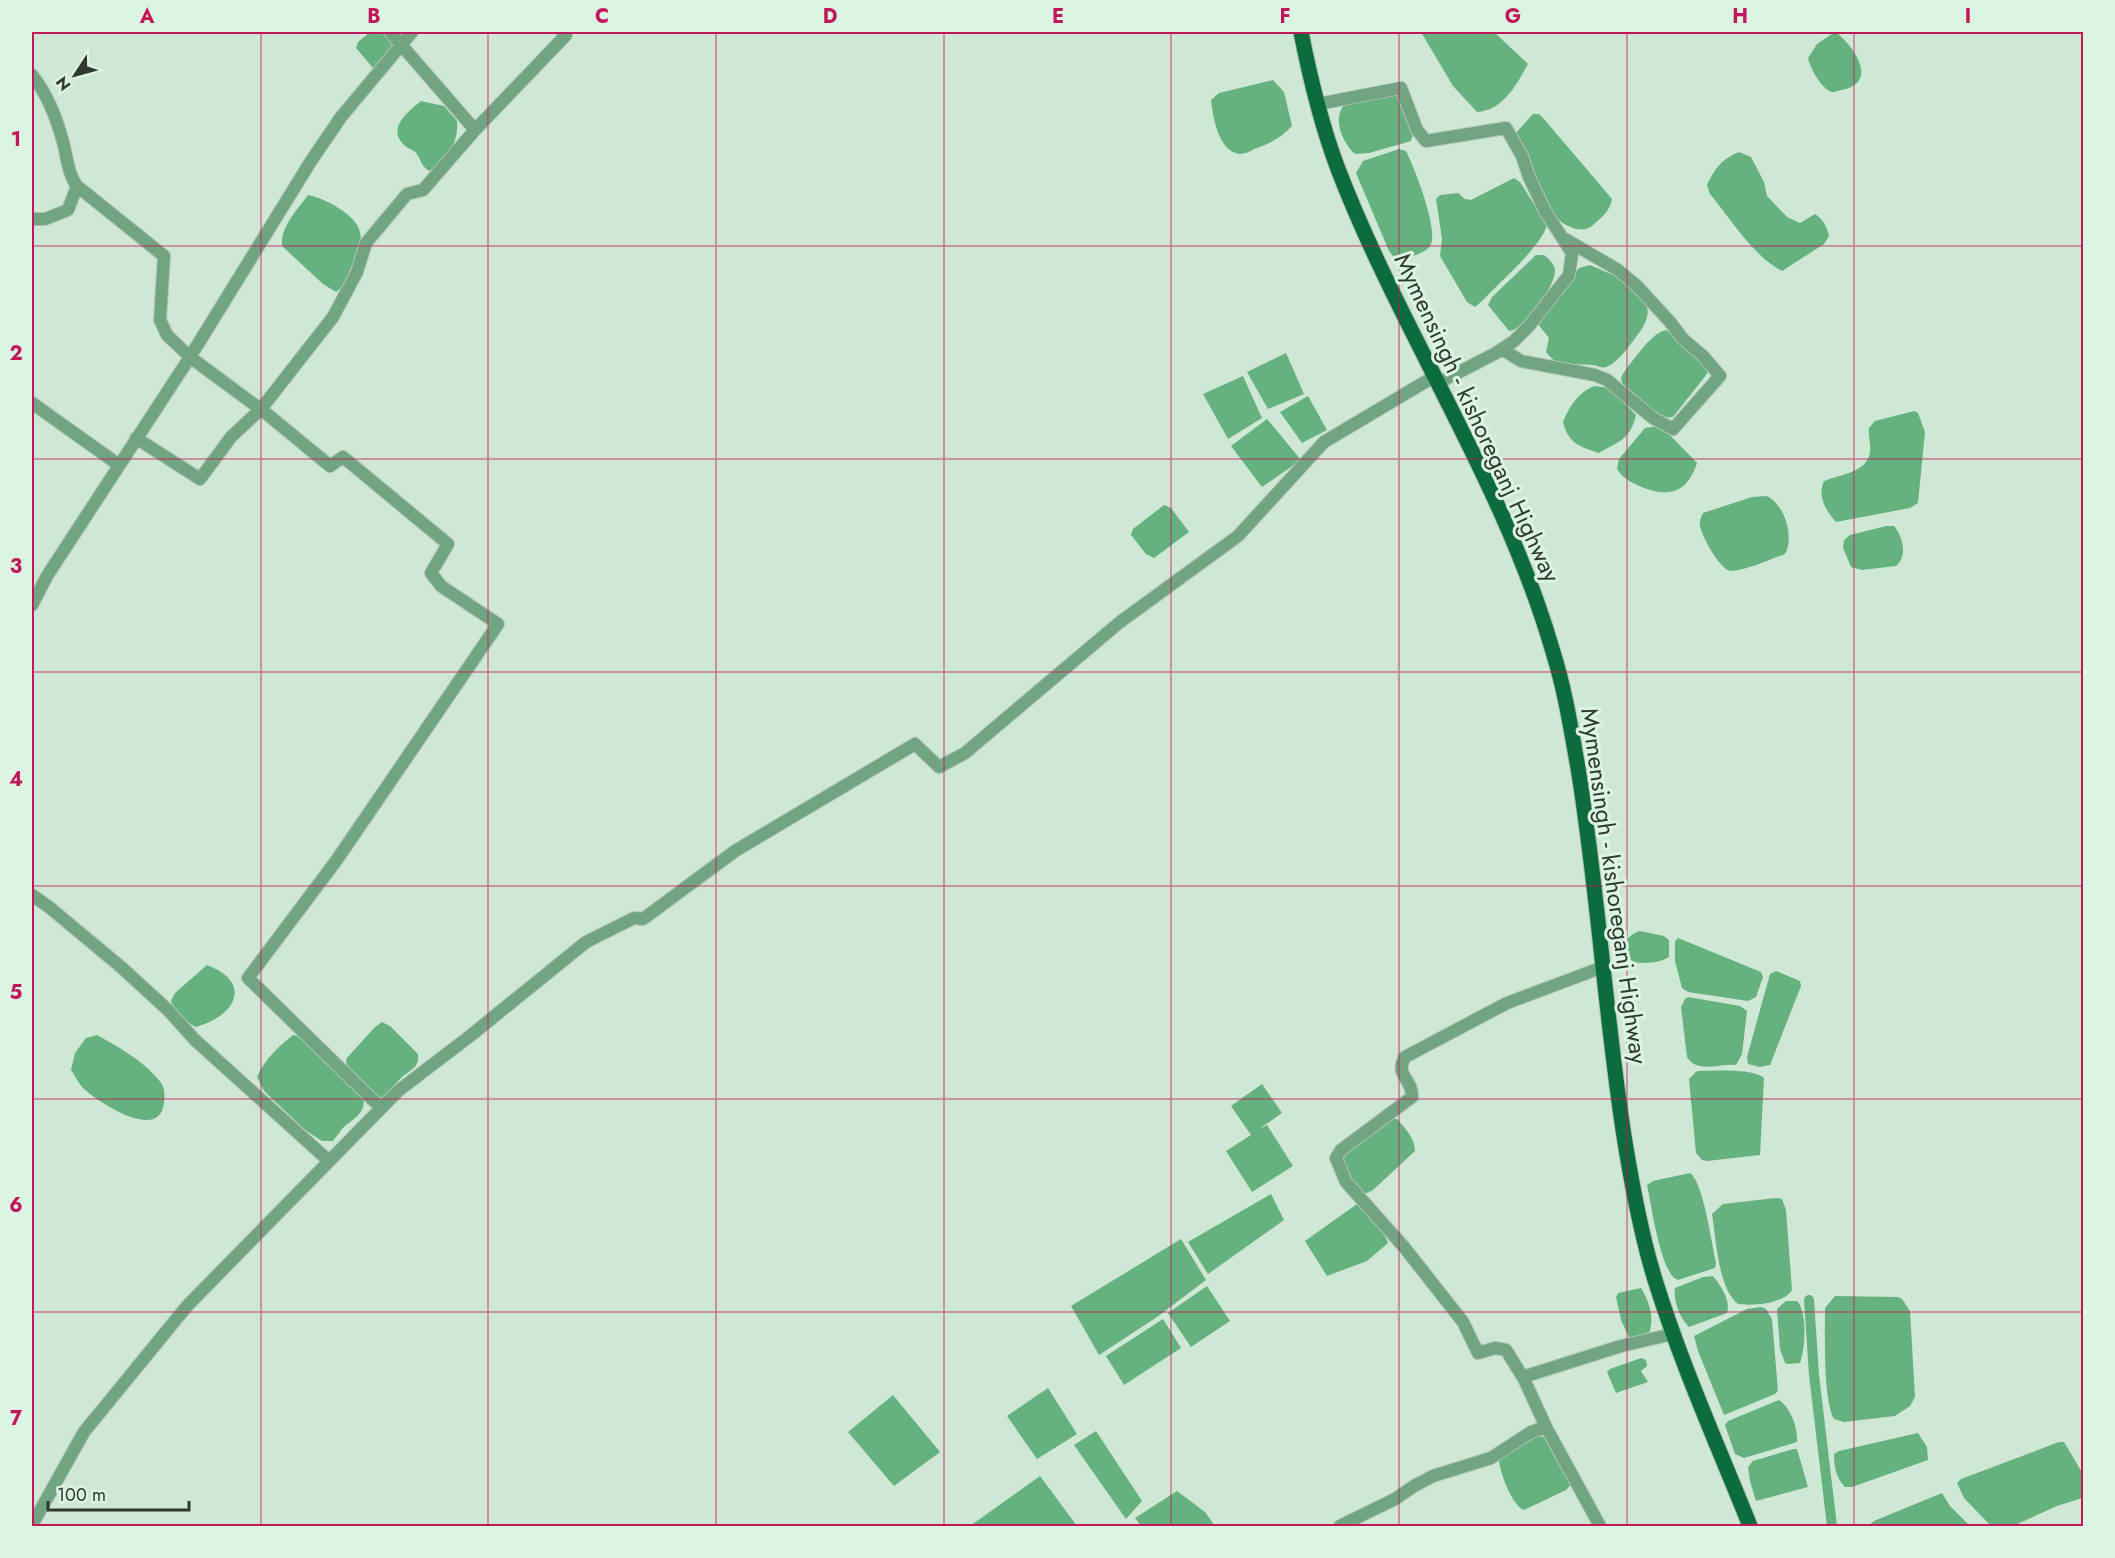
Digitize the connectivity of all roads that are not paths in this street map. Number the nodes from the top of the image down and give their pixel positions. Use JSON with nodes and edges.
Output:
{"nodes":[{"id":1,"x":390,"y":32,"type":"edge"},
{"id":2,"x":412,"y":32,"type":"edge"},
{"id":3,"x":562,"y":32,"type":"edge"},
{"id":4,"x":1301,"y":32,"type":"edge"},
{"id":5,"x":401,"y":44,"type":"junction"},
{"id":6,"x":32,"y":75,"type":"edge"},
{"id":7,"x":1318,"y":104,"type":"junction"},
{"id":8,"x":475,"y":130,"type":"junction"},
{"id":9,"x":77,"y":186,"type":"junction"},
{"id":10,"x":32,"y":219,"type":"edge"},
{"id":11,"x":1564,"y":238,"type":"junction"},
{"id":12,"x":1502,"y":349,"type":"junction"},
{"id":13,"x":190,"y":357,"type":"junction"},
{"id":14,"x":1436,"y":379,"type":"junction"},
{"id":15,"x":32,"y":403,"type":"edge"},
{"id":16,"x":261,"y":409,"type":"junction"},
{"id":17,"x":136,"y":438,"type":"junction"},
{"id":18,"x":119,"y":465,"type":"junction"},
{"id":19,"x":32,"y":605,"type":"edge"},
{"id":20,"x":32,"y":895,"type":"edge"},
{"id":21,"x":1603,"y":967,"type":"junction"},
{"id":22,"x":381,"y":1108,"type":"junction"},
{"id":23,"x":329,"y":1161,"type":"junction"},
{"id":24,"x":1673,"y":1334,"type":"junction"},
{"id":25,"x":1524,"y":1379,"type":"junction"},
{"id":26,"x":1546,"y":1427,"type":"junction"},
{"id":27,"x":32,"y":1525,"type":"edge"},
{"id":28,"x":1340,"y":1527,"type":"edge"},
{"id":29,"x":1600,"y":1527,"type":"edge"},
{"id":30,"x":1750,"y":1527,"type":"edge"}],
"edges":[{"from":1,"to":5,"type":"street"},
{"from":2,"to":5,"type":"street"},
{"from":3,"to":8,"type":"street"},
{"from":4,"to":7,"type":"main road","name":"Mymensingh - kishoreganj Highway"},
{"from":5,"to":8,"type":"street"},
{"from":5,"to":13,"type":"street"},
{"from":6,"to":9,"type":"street"},
{"from":7,"to":11,"type":"street"},
{"from":7,"to":14,"type":"main road","name":"Mymensingh - kishoreganj Highway"},
{"from":8,"to":16,"type":"street"},
{"from":9,"to":10,"type":"street"},
{"from":9,"to":13,"type":"street"},
{"from":11,"to":12,"type":"street"},
{"from":11,"to":12,"type":"street"},
{"from":12,"to":14,"type":"street"},
{"from":13,"to":16,"type":"street"},
{"from":13,"to":17,"type":"street"},
{"from":14,"to":21,"type":"main road","name":"Mymensingh - kishoreganj Highway"},
{"from":14,"to":22,"type":"street"},
{"from":15,"to":18,"type":"street"},
{"from":16,"to":17,"type":"street"},
{"from":16,"to":22,"type":"street"},
{"from":17,"to":18,"type":"street"},
{"from":18,"to":19,"type":"street"},
{"from":20,"to":23,"type":"street"},
{"from":21,"to":24,"type":"main road","name":"Mymensingh - kishoreganj Highway"},
{"from":21,"to":25,"type":"street"},
{"from":22,"to":23,"type":"street"},
{"from":23,"to":27,"type":"street"},
{"from":24,"to":25,"type":"street"},
{"from":24,"to":30,"type":"main road","name":"Mymensingh - kishoreganj Highway"},
{"from":25,"to":26,"type":"street"},
{"from":26,"to":28,"type":"street"},
{"from":26,"to":29,"type":"street"}]}
